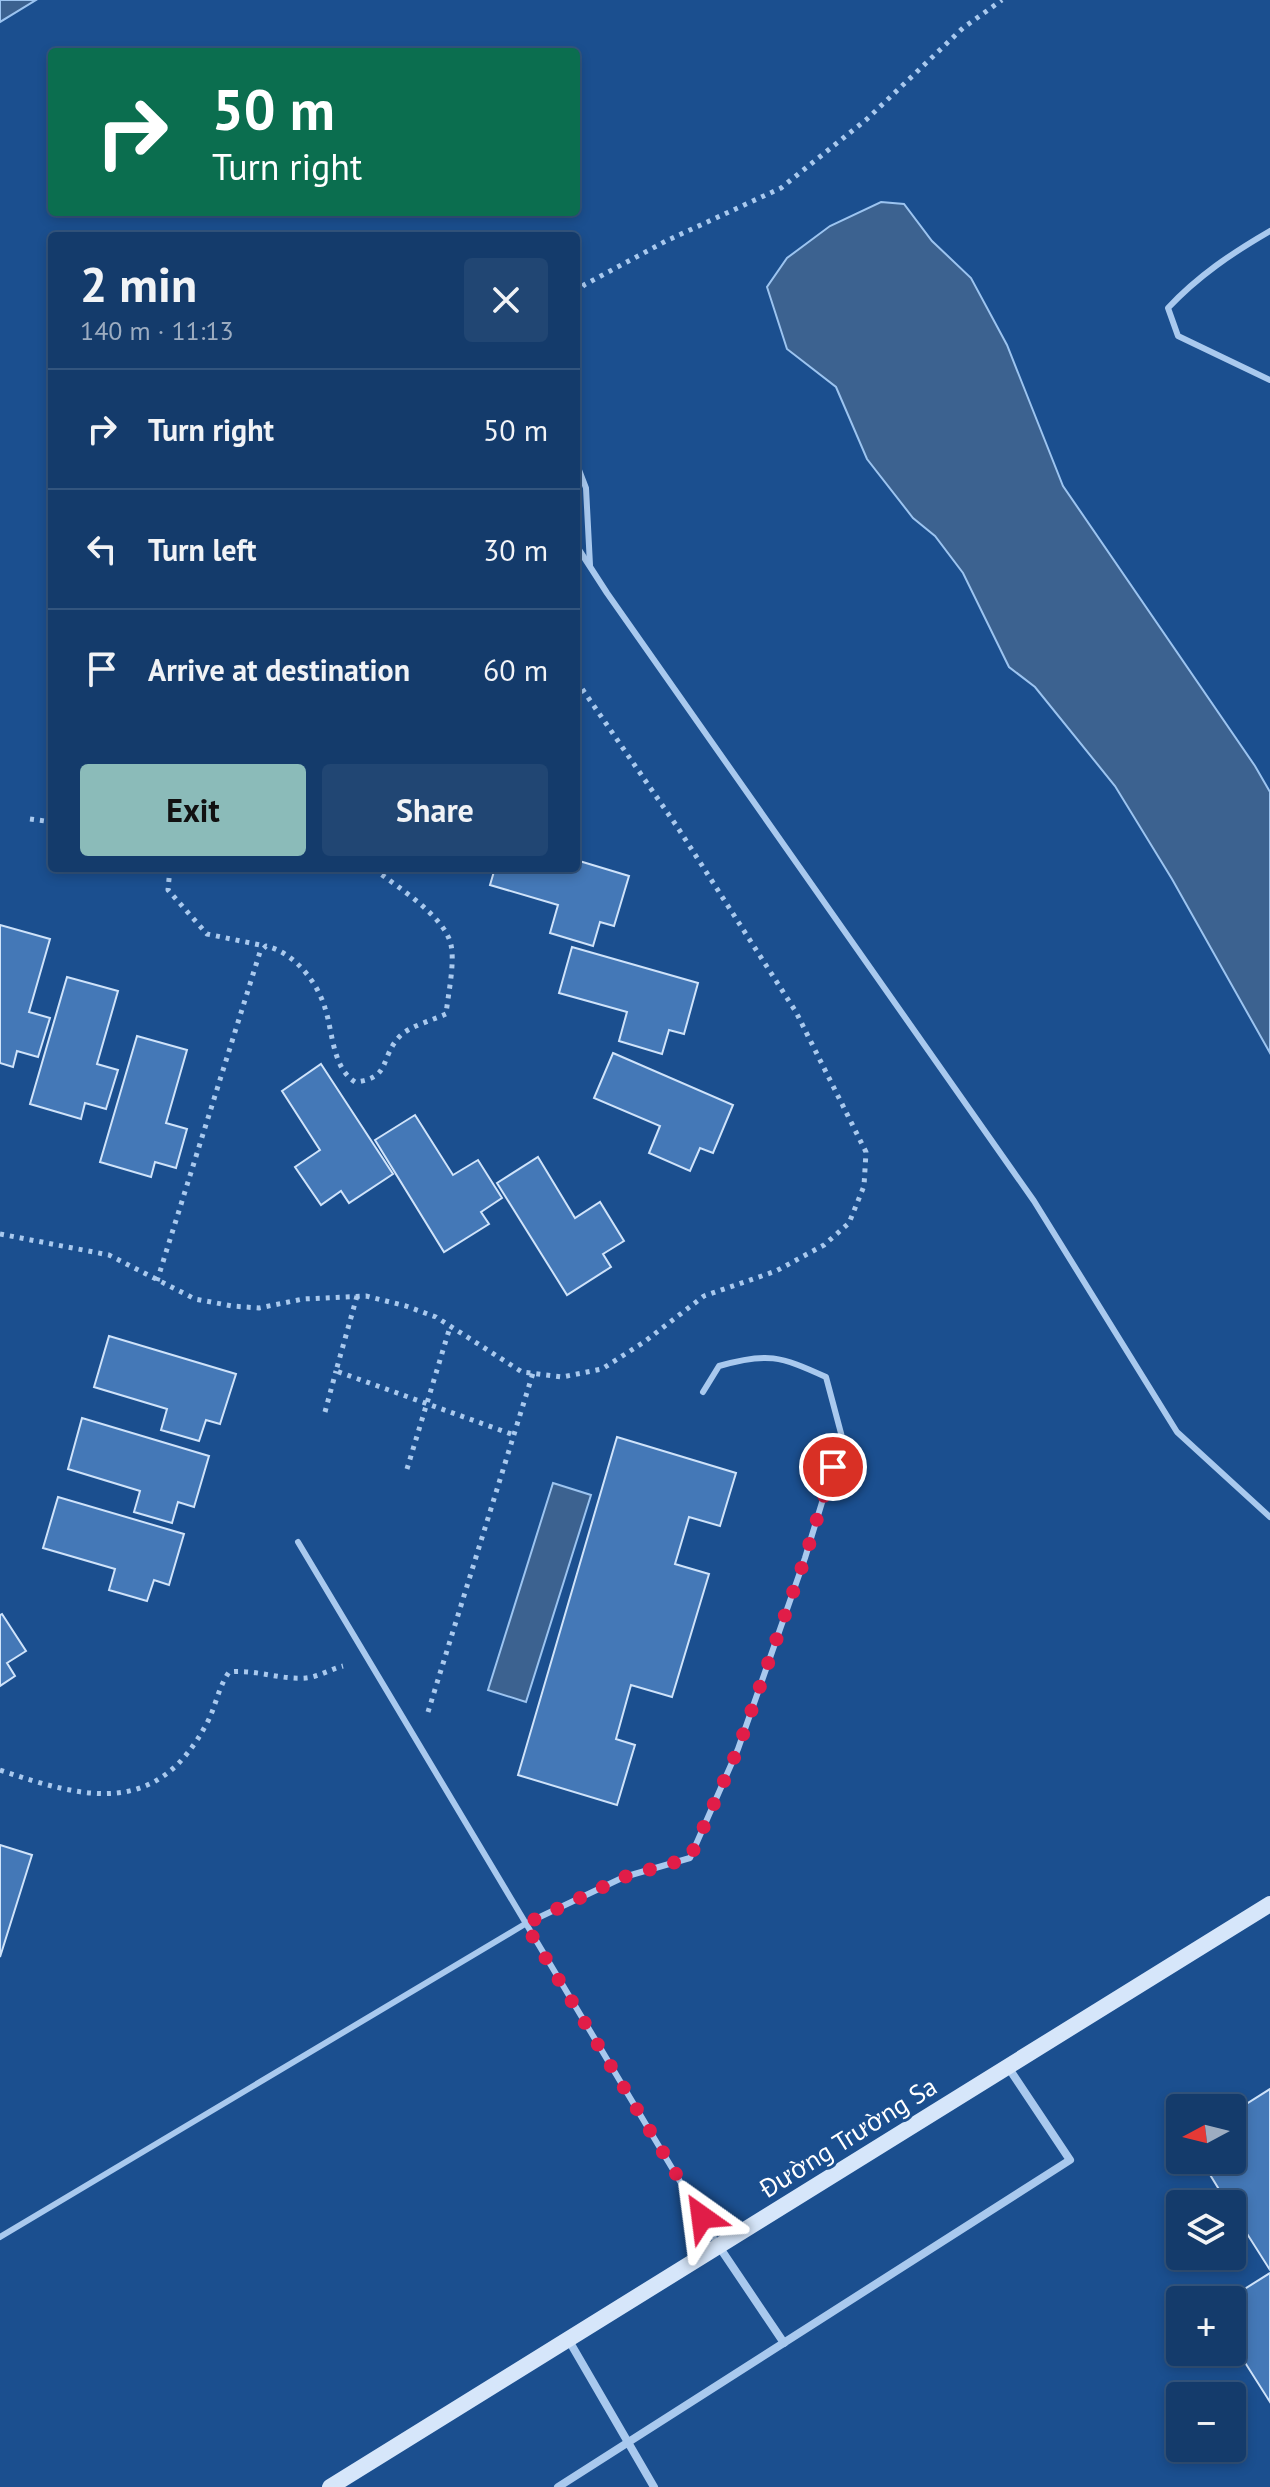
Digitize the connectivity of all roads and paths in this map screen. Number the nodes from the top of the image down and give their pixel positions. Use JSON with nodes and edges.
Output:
{"nodes":[{"id":1,"x":1002,"y":0,"type":"edge"},
{"id":2,"x":1270,"y":231,"type":"edge"},
{"id":3,"x":580,"y":290,"type":"edge"},
{"id":4,"x":1270,"y":380,"type":"edge"},
{"id":5,"x":580,"y":472,"type":"edge"},
{"id":6,"x":580,"y":551,"type":"edge"},
{"id":7,"x":590,"y":567,"type":"junction"},
{"id":8,"x":580,"y":686,"type":"edge"},
{"id":9,"x":30,"y":819,"type":"dead end"},
{"id":10,"x":48,"y":821,"type":"edge"},
{"id":11,"x":170,"y":872,"type":"edge"},
{"id":12,"x":378,"y":872,"type":"edge"},
{"id":13,"x":266,"y":946,"type":"junction"},
{"id":14,"x":0,"y":1234,"type":"edge"},
{"id":15,"x":157,"y":1281,"type":"junction"},
{"id":16,"x":357,"y":1296,"type":"junction"},
{"id":17,"x":450,"y":1327,"type":"junction"},
{"id":18,"x":336,"y":1371,"type":"junction"},
{"id":19,"x":533,"y":1373,"type":"junction"},
{"id":20,"x":703,"y":1392,"type":"dead end"},
{"id":21,"x":427,"y":1404,"type":"junction"},
{"id":22,"x":325,"y":1412,"type":"dead end"},
{"id":23,"x":514,"y":1435,"type":"junction"},
{"id":24,"x":407,"y":1469,"type":"dead end"},
{"id":25,"x":1270,"y":1517,"type":"edge"},
{"id":26,"x":298,"y":1542,"type":"dead end"},
{"id":27,"x":371,"y":1665,"type":"junction"},
{"id":28,"x":419,"y":1744,"type":"junction"},
{"id":29,"x":0,"y":1770,"type":"edge"},
{"id":30,"x":1270,"y":1904,"type":"edge"},
{"id":31,"x":525,"y":1924,"type":"junction"},
{"id":32,"x":1007,"y":2067,"type":"junction"},
{"id":33,"x":0,"y":2237,"type":"edge"},
{"id":34,"x":718,"y":2245,"type":"junction"},
{"id":35,"x":568,"y":2339,"type":"junction"},
{"id":36,"x":784,"y":2343,"type":"junction"},
{"id":37,"x":628,"y":2442,"type":"junction"},
{"id":38,"x":330,"y":2487,"type":"edge"},
{"id":39,"x":558,"y":2487,"type":"edge"},
{"id":40,"x":654,"y":2487,"type":"edge"}],
"edges":[{"from":1,"to":3,"type":"path"},
{"from":2,"to":4,"type":"lane"},
{"from":5,"to":7,"type":"lane"},
{"from":6,"to":7,"type":"lane"},
{"from":7,"to":25,"type":"lane"},
{"from":8,"to":19,"type":"path"},
{"from":9,"to":10,"type":"path"},
{"from":11,"to":13,"type":"path"},
{"from":12,"to":13,"type":"path"},
{"from":13,"to":15,"type":"path"},
{"from":14,"to":15,"type":"path"},
{"from":15,"to":16,"type":"path"},
{"from":16,"to":17,"type":"path"},
{"from":16,"to":18,"type":"path"},
{"from":17,"to":19,"type":"path"},
{"from":17,"to":21,"type":"path"},
{"from":18,"to":21,"type":"path"},
{"from":18,"to":22,"type":"path"},
{"from":19,"to":23,"type":"path"},
{"from":20,"to":31,"type":"lane"},
{"from":21,"to":23,"type":"path"},
{"from":21,"to":24,"type":"path"},
{"from":23,"to":28,"type":"path"},
{"from":26,"to":27,"type":"lane"},
{"from":27,"to":28,"type":"lane"},
{"from":27,"to":29,"type":"path"},
{"from":28,"to":31,"type":"lane"},
{"from":30,"to":32,"type":"main road","name":"Đường Trường Sa"},
{"from":31,"to":33,"type":"lane"},
{"from":31,"to":34,"type":"lane"},
{"from":32,"to":34,"type":"main road","name":"Đường Trường Sa"},
{"from":32,"to":36,"type":"street"},
{"from":34,"to":35,"type":"main road","name":"Đường Trường Sa"},
{"from":34,"to":36,"type":"street"},
{"from":35,"to":37,"type":"street"},
{"from":35,"to":38,"type":"main road","name":"Đường Trường Sa"},
{"from":36,"to":37,"type":"street"},
{"from":37,"to":39,"type":"street"},
{"from":37,"to":40,"type":"street"}]}
